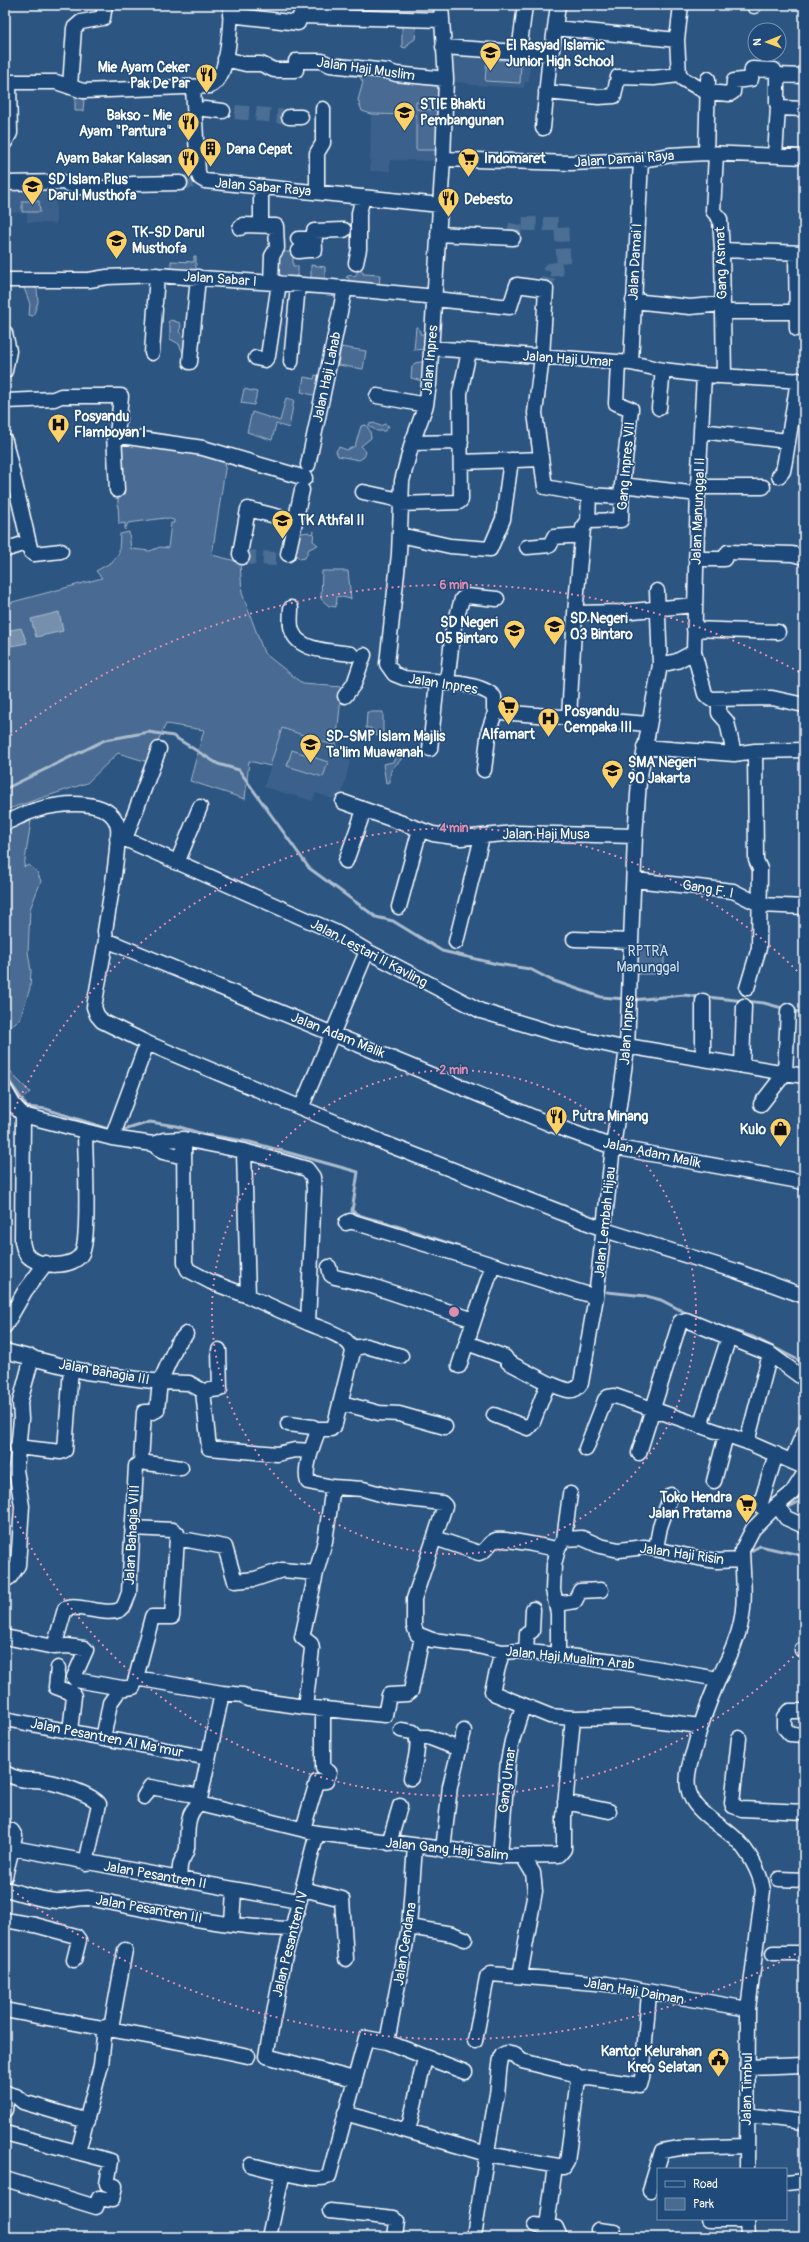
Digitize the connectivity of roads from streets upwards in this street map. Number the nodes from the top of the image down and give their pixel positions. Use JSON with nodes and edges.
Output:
{"nodes":[{"id":1,"x":106,"y":5,"type":"edge"},
{"id":2,"x":441,"y":5,"type":"edge"},
{"id":3,"x":525,"y":5,"type":"edge"},
{"id":4,"x":558,"y":5,"type":"edge"},
{"id":5,"x":681,"y":5,"type":"edge"},
{"id":6,"x":231,"y":10,"type":"edge"},
{"id":7,"x":442,"y":20,"type":"junction"},
{"id":8,"x":555,"y":28,"type":"junction"},
{"id":9,"x":677,"y":40,"type":"junction"},
{"id":10,"x":443,"y":47,"type":"junction"},
{"id":11,"x":519,"y":52,"type":"junction"},
{"id":12,"x":550,"y":54,"type":"junction"},
{"id":13,"x":225,"y":60,"type":"junction"},
{"id":14,"x":679,"y":75,"type":"junction"},
{"id":15,"x":777,"y":75,"type":"junction"},
{"id":16,"x":804,"y":76,"type":"edge"},
{"id":17,"x":446,"y":79,"type":"junction"},
{"id":18,"x":7,"y":82,"type":"edge"},
{"id":19,"x":707,"y":86,"type":"junction"},
{"id":20,"x":70,"y":87,"type":"junction"},
{"id":21,"x":193,"y":87,"type":"junction"},
{"id":22,"x":546,"y":92,"type":"junction"},
{"id":23,"x":778,"y":107,"type":"junction"},
{"id":24,"x":200,"y":109,"type":"junction"},
{"id":25,"x":323,"y":109,"type":"dead end"},
{"id":26,"x":804,"y":109,"type":"edge"},
{"id":27,"x":230,"y":112,"type":"tunnel mouth"},
{"id":28,"x":543,"y":128,"type":"dead end"},
{"id":29,"x":5,"y":142,"type":"edge"},
{"id":30,"x":711,"y":153,"type":"junction"},
{"id":31,"x":775,"y":156,"type":"junction"},
{"id":32,"x":804,"y":157,"type":"edge"},
{"id":33,"x":443,"y":158,"type":"junction"},
{"id":34,"x":641,"y":160,"type":"junction"},
{"id":35,"x":192,"y":181,"type":"junction"},
{"id":36,"x":5,"y":183,"type":"edge"},
{"id":37,"x":261,"y":187,"type":"junction"},
{"id":38,"x":317,"y":192,"type":"junction"},
{"id":39,"x":362,"y":197,"type":"junction"},
{"id":40,"x":440,"y":205,"type":"junction"},
{"id":41,"x":261,"y":224,"type":"junction"},
{"id":42,"x":240,"y":228,"type":"dead end"},
{"id":43,"x":354,"y":230,"type":"junction"},
{"id":44,"x":438,"y":234,"type":"junction"},
{"id":45,"x":513,"y":238,"type":"dead end"},
{"id":46,"x":306,"y":246,"type":"dead end"},
{"id":47,"x":722,"y":250,"type":"junction"},
{"id":48,"x":800,"y":253,"type":"edge"},
{"id":49,"x":356,"y":263,"type":"dead end"},
{"id":50,"x":157,"y":275,"type":"junction"},
{"id":51,"x":198,"y":277,"type":"junction"},
{"id":52,"x":5,"y":280,"type":"edge"},
{"id":53,"x":275,"y":283,"type":"junction"},
{"id":54,"x":298,"y":284,"type":"junction"},
{"id":55,"x":345,"y":288,"type":"junction"},
{"id":56,"x":436,"y":298,"type":"junction"},
{"id":57,"x":633,"y":302,"type":"junction"},
{"id":58,"x":723,"y":308,"type":"junction"},
{"id":59,"x":800,"y":312,"type":"edge"},
{"id":60,"x":797,"y":329,"type":"dead end"},
{"id":61,"x":5,"y":333,"type":"edge"},
{"id":62,"x":431,"y":348,"type":"junction"},
{"id":63,"x":469,"y":352,"type":"junction"},
{"id":64,"x":152,"y":353,"type":"dead end"},
{"id":65,"x":542,"y":357,"type":"junction"},
{"id":66,"x":256,"y":358,"type":"dead end"},
{"id":67,"x":190,"y":362,"type":"dead end"},
{"id":68,"x":291,"y":362,"type":"dead end"},
{"id":69,"x":625,"y":363,"type":"junction"},
{"id":70,"x":663,"y":370,"type":"junction"},
{"id":71,"x":5,"y":372,"type":"edge"},
{"id":72,"x":704,"y":375,"type":"junction"},
{"id":73,"x":724,"y":376,"type":"junction"},
{"id":74,"x":801,"y":380,"type":"edge"},
{"id":75,"x":377,"y":396,"type":"dead end"},
{"id":76,"x":5,"y":401,"type":"edge"},
{"id":77,"x":426,"y":405,"type":"junction"},
{"id":78,"x":659,"y":408,"type":"dead end"},
{"id":79,"x":631,"y":409,"type":"joint"},
{"id":80,"x":701,"y":431,"type":"junction"},
{"id":81,"x":116,"y":435,"type":"junction"},
{"id":82,"x":5,"y":441,"type":"edge"},
{"id":83,"x":788,"y":441,"type":"junction"},
{"id":84,"x":461,"y":442,"type":"junction"},
{"id":85,"x":412,"y":443,"type":"junction"},
{"id":86,"x":541,"y":459,"type":"junction"},
{"id":87,"x":511,"y":460,"type":"junction"},
{"id":88,"x":461,"y":462,"type":"junction"},
{"id":89,"x":779,"y":476,"type":"dead end"},
{"id":90,"x":305,"y":478,"type":"junction"},
{"id":91,"x":763,"y":487,"type":"dead end"},
{"id":92,"x":117,"y":490,"type":"dead end"},
{"id":93,"x":698,"y":490,"type":"junction"},
{"id":94,"x":622,"y":491,"type":"junction"},
{"id":95,"x":363,"y":492,"type":"dead end"},
{"id":96,"x":589,"y":495,"type":"junction"},
{"id":97,"x":400,"y":502,"type":"junction"},
{"id":98,"x":295,"y":521,"type":"junction"},
{"id":99,"x":588,"y":521,"type":"junction"},
{"id":100,"x":400,"y":535,"type":"junction"},
{"id":101,"x":582,"y":535,"type":"junction"},
{"id":102,"x":28,"y":542,"type":"junction"},
{"id":103,"x":527,"y":547,"type":"dead end"},
{"id":104,"x":5,"y":550,"type":"edge"},
{"id":105,"x":61,"y":550,"type":"dead end"},
{"id":106,"x":288,"y":554,"type":"dead end"},
{"id":107,"x":241,"y":555,"type":"dead end"},
{"id":108,"x":804,"y":557,"type":"edge"},
{"id":109,"x":696,"y":559,"type":"junction"},
{"id":110,"x":657,"y":591,"type":"dead end"},
{"id":111,"x":498,"y":599,"type":"dead end"},
{"id":112,"x":694,"y":605,"type":"junction"},
{"id":113,"x":291,"y":608,"type":"dead end"},
{"id":114,"x":658,"y":610,"type":"junction"},
{"id":115,"x":575,"y":613,"type":"junction"},
{"id":116,"x":694,"y":629,"type":"junction"},
{"id":117,"x":778,"y":632,"type":"dead end"},
{"id":118,"x":694,"y":652,"type":"junction"},
{"id":119,"x":358,"y":654,"type":"junction"},
{"id":120,"x":386,"y":655,"type":"junction"},
{"id":121,"x":660,"y":665,"type":"junction"},
{"id":122,"x":442,"y":683,"type":"junction"},
{"id":123,"x":345,"y":696,"type":"dead end"},
{"id":124,"x":718,"y":699,"type":"junction"},
{"id":125,"x":804,"y":705,"type":"edge"},
{"id":126,"x":496,"y":710,"type":"junction"},
{"id":127,"x":569,"y":717,"type":"junction"},
{"id":128,"x":648,"y":724,"type":"junction"},
{"id":129,"x":644,"y":747,"type":"junction"},
{"id":130,"x":159,"y":749,"type":"dead end"},
{"id":131,"x":430,"y":749,"type":"dead end"},
{"id":132,"x":804,"y":750,"type":"edge"},
{"id":133,"x":755,"y":751,"type":"junction"},
{"id":134,"x":734,"y":754,"type":"junction"},
{"id":135,"x":484,"y":770,"type":"dead end"},
{"id":136,"x":343,"y":802,"type":"dead end"},
{"id":137,"x":200,"y":807,"type":"dead end"},
{"id":138,"x":364,"y":810,"type":"junction"},
{"id":139,"x":5,"y":823,"type":"edge"},
{"id":140,"x":420,"y":829,"type":"junction"},
{"id":141,"x":635,"y":836,"type":"junction"},
{"id":142,"x":482,"y":837,"type":"junction"},
{"id":143,"x":121,"y":839,"type":"junction"},
{"id":144,"x":346,"y":861,"type":"dead end"},
{"id":145,"x":177,"y":863,"type":"junction"},
{"id":146,"x":635,"y":880,"type":"junction"},
{"id":147,"x":761,"y":905,"type":"junction"},
{"id":148,"x":399,"y":907,"type":"dead end"},
{"id":149,"x":804,"y":907,"type":"edge"},
{"id":150,"x":574,"y":939,"type":"dead end"},
{"id":151,"x":106,"y":940,"type":"junction"},
{"id":152,"x":456,"y":942,"type":"dead end"},
{"id":153,"x":631,"y":942,"type":"junction"},
{"id":154,"x":367,"y":951,"type":"junction"},
{"id":155,"x":747,"y":988,"type":"dead end"},
{"id":156,"x":703,"y":1001,"type":"dead end"},
{"id":157,"x":744,"y":1006,"type":"dead end"},
{"id":158,"x":788,"y":1011,"type":"dead end"},
{"id":159,"x":334,"y":1034,"type":"junction"},
{"id":160,"x":147,"y":1043,"type":"junction"},
{"id":161,"x":627,"y":1048,"type":"junction"},
{"id":162,"x":703,"y":1058,"type":"junction"},
{"id":163,"x":742,"y":1064,"type":"junction"},
{"id":164,"x":785,"y":1073,"type":"junction"},
{"id":165,"x":804,"y":1076,"type":"edge"},
{"id":166,"x":5,"y":1090,"type":"edge"},
{"id":167,"x":761,"y":1104,"type":"dead end"},
{"id":168,"x":302,"y":1106,"type":"junction"},
{"id":169,"x":23,"y":1115,"type":"junction"},
{"id":170,"x":85,"y":1131,"type":"junction"},
{"id":171,"x":112,"y":1138,"type":"junction"},
{"id":172,"x":184,"y":1139,"type":"junction"},
{"id":173,"x":153,"y":1144,"type":"junction"},
{"id":174,"x":613,"y":1147,"type":"junction"},
{"id":175,"x":244,"y":1151,"type":"junction"},
{"id":176,"x":184,"y":1157,"type":"junction"},
{"id":177,"x":804,"y":1182,"type":"edge"},
{"id":178,"x":346,"y":1223,"type":"dead end"},
{"id":179,"x":604,"y":1230,"type":"junction"},
{"id":180,"x":46,"y":1263,"type":"junction"},
{"id":181,"x":493,"y":1265,"type":"junction"},
{"id":182,"x":330,"y":1267,"type":"dead end"},
{"id":183,"x":248,"y":1296,"type":"junction"},
{"id":184,"x":804,"y":1296,"type":"edge"},
{"id":185,"x":596,"y":1297,"type":"junction"},
{"id":186,"x":474,"y":1320,"type":"junction"},
{"id":187,"x":308,"y":1323,"type":"junction"},
{"id":188,"x":5,"y":1326,"type":"edge"},
{"id":189,"x":186,"y":1334,"type":"dead end"},
{"id":190,"x":730,"y":1338,"type":"junction"},
{"id":191,"x":467,"y":1343,"type":"junction"},
{"id":192,"x":352,"y":1348,"type":"junction"},
{"id":193,"x":219,"y":1350,"type":"dead end"},
{"id":194,"x":5,"y":1351,"type":"edge"},
{"id":195,"x":770,"y":1354,"type":"junction"},
{"id":196,"x":401,"y":1356,"type":"dead end"},
{"id":197,"x":32,"y":1357,"type":"junction"},
{"id":198,"x":459,"y":1366,"type":"dead end"},
{"id":199,"x":71,"y":1368,"type":"junction"},
{"id":200,"x":804,"y":1379,"type":"edge"},
{"id":201,"x":160,"y":1382,"type":"junction"},
{"id":202,"x":548,"y":1382,"type":"junction"},
{"id":203,"x":203,"y":1391,"type":"junction"},
{"id":204,"x":342,"y":1403,"type":"junction"},
{"id":205,"x":653,"y":1410,"type":"junction"},
{"id":206,"x":494,"y":1415,"type":"dead end"},
{"id":207,"x":288,"y":1424,"type":"dead end"},
{"id":208,"x":700,"y":1426,"type":"junction"},
{"id":209,"x":445,"y":1427,"type":"dead end"},
{"id":210,"x":804,"y":1432,"type":"edge"},
{"id":211,"x":317,"y":1433,"type":"junction"},
{"id":212,"x":726,"y":1435,"type":"junction"},
{"id":213,"x":747,"y":1442,"type":"junction"},
{"id":214,"x":17,"y":1447,"type":"junction"},
{"id":215,"x":586,"y":1449,"type":"dead end"},
{"id":216,"x":311,"y":1451,"type":"junction"},
{"id":217,"x":639,"y":1453,"type":"dead end"},
{"id":218,"x":776,"y":1454,"type":"junction"},
{"id":219,"x":141,"y":1462,"type":"junction"},
{"id":220,"x":798,"y":1463,"type":"edge"},
{"id":221,"x":181,"y":1468,"type":"dead end"},
{"id":222,"x":804,"y":1474,"type":"edge"},
{"id":223,"x":714,"y":1481,"type":"dead end"},
{"id":224,"x":333,"y":1487,"type":"junction"},
{"id":225,"x":570,"y":1494,"type":"dead end"},
{"id":226,"x":671,"y":1495,"type":"dead end"},
{"id":227,"x":777,"y":1505,"type":"junction"},
{"id":228,"x":760,"y":1506,"type":"dead end"},
{"id":229,"x":804,"y":1526,"type":"edge"},
{"id":230,"x":132,"y":1528,"type":"junction"},
{"id":231,"x":177,"y":1538,"type":"junction"},
{"id":232,"x":435,"y":1538,"type":"junction"},
{"id":233,"x":561,"y":1544,"type":"junction"},
{"id":234,"x":656,"y":1548,"type":"junction"},
{"id":235,"x":742,"y":1560,"type":"junction"},
{"id":236,"x":316,"y":1573,"type":"junction"},
{"id":237,"x":5,"y":1580,"type":"edge"},
{"id":238,"x":601,"y":1590,"type":"dead end"},
{"id":239,"x":557,"y":1604,"type":"junction"},
{"id":240,"x":533,"y":1609,"type":"dead end"},
{"id":241,"x":5,"y":1637,"type":"edge"},
{"id":242,"x":422,"y":1637,"type":"junction"},
{"id":243,"x":54,"y":1647,"type":"junction"},
{"id":244,"x":502,"y":1652,"type":"junction"},
{"id":245,"x":526,"y":1652,"type":"junction"},
{"id":246,"x":558,"y":1655,"type":"junction"},
{"id":247,"x":58,"y":1668,"type":"dead end"},
{"id":248,"x":136,"y":1678,"type":"junction"},
{"id":249,"x":718,"y":1679,"type":"junction"},
{"id":250,"x":122,"y":1688,"type":"junction"},
{"id":251,"x":218,"y":1693,"type":"junction"},
{"id":252,"x":523,"y":1706,"type":"junction"},
{"id":253,"x":305,"y":1708,"type":"junction"},
{"id":254,"x":323,"y":1709,"type":"junction"},
{"id":255,"x":804,"y":1711,"type":"edge"},
{"id":256,"x":573,"y":1718,"type":"junction"},
{"id":257,"x":5,"y":1719,"type":"edge"},
{"id":258,"x":700,"y":1726,"type":"junction"},
{"id":259,"x":401,"y":1730,"type":"dead end"},
{"id":260,"x":70,"y":1731,"type":"junction"},
{"id":261,"x":464,"y":1731,"type":"dead end"},
{"id":262,"x":804,"y":1735,"type":"edge"},
{"id":263,"x":417,"y":1737,"type":"junction"},
{"id":264,"x":739,"y":1738,"type":"dead end"},
{"id":265,"x":103,"y":1739,"type":"junction"},
{"id":266,"x":459,"y":1749,"type":"junction"},
{"id":267,"x":208,"y":1758,"type":"junction"},
{"id":268,"x":5,"y":1773,"type":"edge"},
{"id":269,"x":411,"y":1778,"type":"dead end"},
{"id":270,"x":144,"y":1797,"type":"dead end"},
{"id":271,"x":200,"y":1800,"type":"junction"},
{"id":272,"x":565,"y":1802,"type":"junction"},
{"id":273,"x":400,"y":1806,"type":"dead end"},
{"id":274,"x":609,"y":1810,"type":"dead end"},
{"id":275,"x":804,"y":1812,"type":"edge"},
{"id":276,"x":5,"y":1828,"type":"edge"},
{"id":277,"x":303,"y":1829,"type":"junction"},
{"id":278,"x":317,"y":1833,"type":"junction"},
{"id":279,"x":389,"y":1843,"type":"junction"},
{"id":280,"x":415,"y":1847,"type":"junction"},
{"id":281,"x":13,"y":1848,"type":"junction"},
{"id":282,"x":443,"y":1850,"type":"junction"},
{"id":283,"x":522,"y":1855,"type":"junction"},
{"id":284,"x":500,"y":1856,"type":"junction"},
{"id":285,"x":86,"y":1863,"type":"junction"},
{"id":286,"x":5,"y":1876,"type":"edge"},
{"id":287,"x":179,"y":1878,"type":"junction"},
{"id":288,"x":779,"y":1879,"type":"dead end"},
{"id":289,"x":804,"y":1880,"type":"edge"},
{"id":290,"x":5,"y":1889,"type":"edge"},
{"id":291,"x":234,"y":1890,"type":"junction"},
{"id":292,"x":301,"y":1895,"type":"junction"},
{"id":293,"x":5,"y":1920,"type":"edge"},
{"id":294,"x":232,"y":1923,"type":"junction"},
{"id":295,"x":409,"y":1927,"type":"junction"},
{"id":296,"x":293,"y":1929,"type":"junction"},
{"id":297,"x":465,"y":1939,"type":"dead end"},
{"id":298,"x":125,"y":1950,"type":"dead end"},
{"id":299,"x":773,"y":1953,"type":"dead end"},
{"id":300,"x":804,"y":1953,"type":"edge"},
{"id":301,"x":346,"y":1959,"type":"dead end"},
{"id":302,"x":74,"y":1960,"type":"dead end"},
{"id":303,"x":520,"y":1976,"type":"junction"},
{"id":304,"x":649,"y":1993,"type":"junction"},
{"id":305,"x":5,"y":2010,"type":"edge"},
{"id":306,"x":748,"y":2010,"type":"junction"},
{"id":307,"x":108,"y":2028,"type":"junction"},
{"id":308,"x":475,"y":2041,"type":"dead end"},
{"id":309,"x":387,"y":2042,"type":"junction"},
{"id":310,"x":248,"y":2056,"type":"dead end"},
{"id":311,"x":425,"y":2058,"type":"junction"},
{"id":312,"x":804,"y":2065,"type":"edge"},
{"id":313,"x":748,"y":2067,"type":"junction"},
{"id":314,"x":465,"y":2072,"type":"dead end"},
{"id":315,"x":354,"y":2079,"type":"junction"},
{"id":316,"x":578,"y":2079,"type":"junction"},
{"id":317,"x":6,"y":2093,"type":"edge"},
{"id":318,"x":5,"y":2110,"type":"edge"},
{"id":319,"x":345,"y":2113,"type":"junction"},
{"id":320,"x":747,"y":2115,"type":"junction"},
{"id":321,"x":87,"y":2121,"type":"junction"},
{"id":322,"x":804,"y":2122,"type":"edge"},
{"id":323,"x":408,"y":2131,"type":"junction"},
{"id":324,"x":5,"y":2133,"type":"edge"},
{"id":325,"x":746,"y":2146,"type":"junction"},
{"id":326,"x":78,"y":2152,"type":"junction"},
{"id":327,"x":487,"y":2154,"type":"junction"},
{"id":328,"x":251,"y":2165,"type":"dead end"},
{"id":329,"x":555,"y":2166,"type":"junction"},
{"id":330,"x":747,"y":2168,"type":"edge"},
{"id":331,"x":283,"y":2172,"type":"junction"},
{"id":332,"x":5,"y":2179,"type":"edge"},
{"id":333,"x":804,"y":2181,"type":"edge"},
{"id":334,"x":787,"y":2183,"type":"edge"},
{"id":335,"x":650,"y":2190,"type":"dead end"},
{"id":336,"x":330,"y":2211,"type":"dead end"},
{"id":337,"x":709,"y":2220,"type":"dead end"},
{"id":338,"x":747,"y":2220,"type":"edge"},
{"id":339,"x":598,"y":2230,"type":"dead end"},
{"id":340,"x":269,"y":2237,"type":"edge"},
{"id":341,"x":396,"y":2237,"type":"edge"},
{"id":342,"x":474,"y":2237,"type":"edge"},
{"id":343,"x":560,"y":2237,"type":"edge"},
{"id":344,"x":615,"y":2237,"type":"edge"},
{"id":345,"x":748,"y":2237,"type":"edge"}],
"edges":[{"from":1,"to":20,"type":"street"},
{"from":2,"to":7,"type":"street","name":"Jalan Inpres"},
{"from":3,"to":11,"type":"street"},
{"from":4,"to":8,"type":"street"},
{"from":5,"to":9,"type":"street"},
{"from":6,"to":7,"type":"street"},
{"from":6,"to":13,"type":"street"},
{"from":7,"to":10,"type":"street","name":"Jalan Inpres"},
{"from":8,"to":9,"type":"street"},
{"from":8,"to":12,"type":"street"},
{"from":9,"to":14,"type":"street"},
{"from":10,"to":11,"type":"street"},
{"from":10,"to":17,"type":"street","name":"Jalan Inpres"},
{"from":11,"to":12,"type":"street"},
{"from":12,"to":22,"type":"street"},
{"from":13,"to":17,"type":"street","name":"Jalan Haji Muslim"},
{"from":13,"to":21,"type":"street"},
{"from":14,"to":19,"type":"street"},
{"from":14,"to":22,"type":"street"},
{"from":15,"to":16,"type":"street"},
{"from":15,"to":19,"type":"street"},
{"from":15,"to":23,"type":"street"},
{"from":17,"to":33,"type":"street","name":"Jalan Inpres"},
{"from":18,"to":20,"type":"street"},
{"from":18,"to":29,"type":"street"},
{"from":19,"to":30,"type":"street","name":"Gang Asmat"},
{"from":20,"to":21,"type":"street"},
{"from":21,"to":24,"type":"street","name":"Jalan Sabar Raya"},
{"from":22,"to":28,"type":"street"},
{"from":23,"to":26,"type":"street"},
{"from":23,"to":31,"type":"street"},
{"from":24,"to":27,"type":"street"},
{"from":24,"to":35,"type":"street","name":"Jalan Sabar Raya"},
{"from":25,"to":38,"type":"street"},
{"from":30,"to":31,"type":"street","name":"Jalan Damai Raya"},
{"from":30,"to":34,"type":"street","name":"Jalan Damai Raya"},
{"from":30,"to":47,"type":"street","name":"Gang Asmat"},
{"from":31,"to":32,"type":"street","name":"Jalan Damai Raya"},
{"from":33,"to":34,"type":"street","name":"Jalan Damai Raya"},
{"from":33,"to":40,"type":"street","name":"Jalan Inpres"},
{"from":34,"to":57,"type":"street","name":"Jalan Damai I"},
{"from":35,"to":36,"type":"street"},
{"from":35,"to":37,"type":"street","name":"Jalan Sabar Raya"},
{"from":37,"to":38,"type":"street","name":"Jalan Sabar Raya"},
{"from":37,"to":41,"type":"street"},
{"from":38,"to":39,"type":"street","name":"Jalan Sabar Raya"},
{"from":39,"to":40,"type":"street","name":"Jalan Sabar Raya"},
{"from":39,"to":43,"type":"street"},
{"from":40,"to":44,"type":"street","name":"Jalan Inpres"},
{"from":41,"to":42,"type":"street"},
{"from":41,"to":53,"type":"street"},
{"from":43,"to":46,"type":"street"},
{"from":43,"to":49,"type":"street"},
{"from":44,"to":45,"type":"street"},
{"from":44,"to":56,"type":"street","name":"Jalan Inpres"},
{"from":47,"to":48,"type":"street"},
{"from":47,"to":58,"type":"street","name":"Gang Asmat"},
{"from":48,"to":59,"type":"street"},
{"from":50,"to":51,"type":"street","name":"Jalan Sabar I"},
{"from":50,"to":52,"type":"street","name":"Jalan Sabar I"},
{"from":50,"to":64,"type":"street"},
{"from":51,"to":53,"type":"street","name":"Jalan Sabar I"},
{"from":51,"to":67,"type":"street"},
{"from":53,"to":54,"type":"street","name":"Jalan Sabar I"},
{"from":53,"to":66,"type":"street"},
{"from":54,"to":55,"type":"street","name":"Jalan Sabar I"},
{"from":54,"to":68,"type":"street"},
{"from":55,"to":56,"type":"street","name":"Jalan Sabar I"},
{"from":55,"to":90,"type":"street","name":"Jalan Haji Lahab"},
{"from":56,"to":62,"type":"street","name":"Jalan Inpres"},
{"from":56,"to":65,"type":"street","name":"Jalan Sabar I"},
{"from":57,"to":58,"type":"street"},
{"from":57,"to":69,"type":"street","name":"Jalan Damai I"},
{"from":58,"to":59,"type":"street"},
{"from":58,"to":73,"type":"street","name":"Gang Asmat"},
{"from":59,"to":60,"type":"street"},
{"from":61,"to":71,"type":"street"},
{"from":62,"to":63,"type":"street","name":"Jalan Haji Umar"},
{"from":62,"to":77,"type":"street","name":"Jalan Inpres"},
{"from":63,"to":65,"type":"street","name":"Jalan Haji Umar"},
{"from":63,"to":84,"type":"street"},
{"from":65,"to":69,"type":"street","name":"Jalan Haji Umar"},
{"from":65,"to":86,"type":"street"},
{"from":69,"to":70,"type":"street","name":"Jalan Haji Umar"},
{"from":69,"to":79,"type":"street","name":"Jalan Damai I"},
{"from":70,"to":72,"type":"street","name":"Jalan Haji Umar"},
{"from":70,"to":78,"type":"street"},
{"from":72,"to":73,"type":"street"},
{"from":72,"to":80,"type":"street","name":"Jalan Manunggal II"},
{"from":73,"to":74,"type":"street"},
{"from":74,"to":83,"type":"street"},
{"from":75,"to":77,"type":"street"},
{"from":76,"to":81,"type":"street"},
{"from":77,"to":85,"type":"street","name":"Jalan Inpres"},
{"from":79,"to":94,"type":"street","name":"Gang Inpres VII"},
{"from":80,"to":83,"type":"street"},
{"from":80,"to":93,"type":"street","name":"Jalan Manunggal II"},
{"from":81,"to":90,"type":"street"},
{"from":81,"to":92,"type":"street"},
{"from":82,"to":102,"type":"street"},
{"from":83,"to":89,"type":"street"},
{"from":84,"to":85,"type":"street"},
{"from":84,"to":88,"type":"street"},
{"from":85,"to":97,"type":"street","name":"Jalan Inpres"},
{"from":86,"to":87,"type":"street"},
{"from":86,"to":96,"type":"street"},
{"from":87,"to":88,"type":"street"},
{"from":87,"to":100,"type":"street"},
{"from":88,"to":97,"type":"street"},
{"from":90,"to":98,"type":"street","name":"Jalan Haji Lahab"},
{"from":91,"to":93,"type":"street"},
{"from":93,"to":94,"type":"street"},
{"from":93,"to":109,"type":"street","name":"Jalan Manunggal II"},
{"from":94,"to":96,"type":"street"},
{"from":94,"to":99,"type":"street","name":"Gang Inpres VII"},
{"from":95,"to":97,"type":"street"},
{"from":96,"to":99,"type":"street"},
{"from":97,"to":100,"type":"street","name":"Jalan Inpres"},
{"from":98,"to":106,"type":"street","name":"Jalan Haji Lahab"},
{"from":98,"to":107,"type":"street"},
{"from":99,"to":101,"type":"street"},
{"from":100,"to":120,"type":"street","name":"Jalan Inpres"},
{"from":101,"to":103,"type":"street"},
{"from":101,"to":115,"type":"street"},
{"from":102,"to":104,"type":"street"},
{"from":102,"to":105,"type":"street"},
{"from":108,"to":109,"type":"street"},
{"from":109,"to":112,"type":"street","name":"Jalan Manunggal II"},
{"from":110,"to":114,"type":"street"},
{"from":111,"to":122,"type":"street"},
{"from":112,"to":114,"type":"street"},
{"from":112,"to":116,"type":"street","name":"Jalan Manunggal II"},
{"from":113,"to":119,"type":"street"},
{"from":114,"to":115,"type":"street"},
{"from":114,"to":121,"type":"street"},
{"from":115,"to":127,"type":"street"},
{"from":116,"to":117,"type":"street"},
{"from":116,"to":118,"type":"street","name":"Jalan Manunggal II"},
{"from":118,"to":121,"type":"street"},
{"from":118,"to":124,"type":"street","name":"Jalan Manunggal II"},
{"from":119,"to":120,"type":"street"},
{"from":119,"to":123,"type":"street"},
{"from":120,"to":122,"type":"street","name":"Jalan Inpres"},
{"from":121,"to":128,"type":"street"},
{"from":122,"to":126,"type":"street","name":"Jalan Inpres"},
{"from":122,"to":131,"type":"street"},
{"from":124,"to":125,"type":"street"},
{"from":124,"to":134,"type":"street"},
{"from":126,"to":127,"type":"street"},
{"from":126,"to":135,"type":"street"},
{"from":127,"to":128,"type":"street"},
{"from":128,"to":129,"type":"street","name":"Jalan Inpres"},
{"from":129,"to":134,"type":"street"},
{"from":129,"to":141,"type":"street","name":"Jalan Inpres"},
{"from":130,"to":143,"type":"street"},
{"from":132,"to":133,"type":"street"},
{"from":133,"to":134,"type":"street"},
{"from":133,"to":147,"type":"street"},
{"from":136,"to":138,"type":"street","name":"Jalan Haji Musa"},
{"from":137,"to":145,"type":"street"},
{"from":138,"to":140,"type":"street","name":"Jalan Haji Musa"},
{"from":138,"to":144,"type":"street"},
{"from":139,"to":143,"type":"street"},
{"from":140,"to":142,"type":"street","name":"Jalan Haji Musa"},
{"from":140,"to":148,"type":"street"},
{"from":141,"to":142,"type":"street","name":"Jalan Haji Musa"},
{"from":141,"to":146,"type":"street","name":"Jalan Inpres"},
{"from":142,"to":152,"type":"street"},
{"from":143,"to":145,"type":"street","name":"Jalan Lestari II Kavling"},
{"from":143,"to":151,"type":"street"},
{"from":145,"to":154,"type":"street","name":"Jalan Lestari II Kavling"},
{"from":146,"to":147,"type":"street","name":"Gang F. I"},
{"from":146,"to":153,"type":"street","name":"Jalan Inpres"},
{"from":147,"to":149,"type":"street","name":"Gang F. I"},
{"from":147,"to":155,"type":"street"},
{"from":150,"to":153,"type":"street"},
{"from":151,"to":159,"type":"street","name":"Jalan Adam Malik"},
{"from":151,"to":160,"type":"street"},
{"from":153,"to":161,"type":"street","name":"Jalan Inpres"},
{"from":154,"to":159,"type":"street"},
{"from":154,"to":161,"type":"street","name":"Jalan Lestari II Kavling"},
{"from":156,"to":162,"type":"street"},
{"from":157,"to":163,"type":"street"},
{"from":158,"to":164,"type":"street"},
{"from":159,"to":168,"type":"street"},
{"from":159,"to":174,"type":"street","name":"Jalan Adam Malik"},
{"from":160,"to":168,"type":"street"},
{"from":160,"to":171,"type":"street"},
{"from":161,"to":162,"type":"street","name":"Jalan Lestari II Kavling"},
{"from":161,"to":174,"type":"street","name":"Jalan Inpres"},
{"from":162,"to":163,"type":"street","name":"Jalan Lestari II Kavling"},
{"from":163,"to":164,"type":"street","name":"Jalan Lestari II Kavling"},
{"from":164,"to":165,"type":"street","name":"Jalan Lestari II Kavling"},
{"from":164,"to":167,"type":"street"},
{"from":166,"to":169,"type":"street"},
{"from":168,"to":179,"type":"street"},
{"from":169,"to":170,"type":"street"},
{"from":169,"to":180,"type":"street"},
{"from":170,"to":171,"type":"street"},
{"from":170,"to":180,"type":"street"},
{"from":171,"to":173,"type":"street"},
{"from":172,"to":173,"type":"street"},
{"from":172,"to":175,"type":"street"},
{"from":172,"to":176,"type":"street"},
{"from":173,"to":176,"type":"street"},
{"from":174,"to":177,"type":"street","name":"Jalan Adam Malik"},
{"from":174,"to":179,"type":"street","name":"Jalan Lembah Hijau"},
{"from":175,"to":183,"type":"street"},
{"from":175,"to":187,"type":"street"},
{"from":176,"to":183,"type":"street"},
{"from":178,"to":181,"type":"street"},
{"from":179,"to":184,"type":"street"},
{"from":179,"to":185,"type":"street","name":"Jalan Lembah Hijau"},
{"from":180,"to":188,"type":"street"},
{"from":181,"to":185,"type":"street"},
{"from":181,"to":186,"type":"street"},
{"from":182,"to":186,"type":"street"},
{"from":183,"to":187,"type":"street"},
{"from":185,"to":202,"type":"street","name":"Jalan Lembah Hijau"},
{"from":186,"to":191,"type":"street"},
{"from":187,"to":192,"type":"street"},
{"from":189,"to":201,"type":"street"},
{"from":190,"to":195,"type":"street"},
{"from":190,"to":205,"type":"street"},
{"from":190,"to":208,"type":"street"},
{"from":191,"to":198,"type":"street"},
{"from":191,"to":202,"type":"street"},
{"from":192,"to":196,"type":"street"},
{"from":192,"to":204,"type":"street"},
{"from":193,"to":203,"type":"street"},
{"from":194,"to":197,"type":"street","name":"Jalan Bahagia III"},
{"from":195,"to":200,"type":"street"},
{"from":195,"to":213,"type":"street"},
{"from":197,"to":199,"type":"street","name":"Jalan Bahagia III"},
{"from":197,"to":214,"type":"street"},
{"from":199,"to":201,"type":"street","name":"Jalan Bahagia III"},
{"from":199,"to":214,"type":"street"},
{"from":201,"to":203,"type":"street","name":"Jalan Bahagia III"},
{"from":201,"to":219,"type":"street","name":"Jalan Bahagia VIII"},
{"from":202,"to":206,"type":"street"},
{"from":203,"to":216,"type":"street"},
{"from":204,"to":209,"type":"street"},
{"from":204,"to":211,"type":"street"},
{"from":205,"to":208,"type":"street"},
{"from":205,"to":215,"type":"street"},
{"from":205,"to":217,"type":"street"},
{"from":207,"to":211,"type":"street"},
{"from":208,"to":212,"type":"street"},
{"from":210,"to":220,"type":"street"},
{"from":211,"to":216,"type":"street"},
{"from":212,"to":213,"type":"street"},
{"from":212,"to":223,"type":"street"},
{"from":213,"to":218,"type":"street"},
{"from":214,"to":237,"type":"street"},
{"from":216,"to":224,"type":"street"},
{"from":218,"to":220,"type":"street"},
{"from":218,"to":228,"type":"street"},
{"from":219,"to":221,"type":"street"},
{"from":219,"to":230,"type":"street","name":"Jalan Bahagia VIII"},
{"from":222,"to":227,"type":"street","name":"Jalan Timbul"},
{"from":224,"to":232,"type":"street"},
{"from":224,"to":236,"type":"street"},
{"from":225,"to":233,"type":"street"},
{"from":226,"to":234,"type":"street"},
{"from":227,"to":229,"type":"street"},
{"from":227,"to":235,"type":"street","name":"Jalan Timbul"},
{"from":230,"to":231,"type":"street"},
{"from":230,"to":243,"type":"street","name":"Jalan Bahagia VIII"},
{"from":231,"to":236,"type":"street"},
{"from":231,"to":248,"type":"street"},
{"from":232,"to":233,"type":"street","name":"Jalan Haji Risin"},
{"from":232,"to":242,"type":"street"},
{"from":233,"to":234,"type":"street","name":"Jalan Haji Risin"},
{"from":233,"to":239,"type":"street"},
{"from":234,"to":235,"type":"street","name":"Jalan Haji Risin"},
{"from":235,"to":249,"type":"street","name":"Jalan Timbul"},
{"from":236,"to":253,"type":"street"},
{"from":238,"to":239,"type":"street"},
{"from":239,"to":246,"type":"street"},
{"from":240,"to":245,"type":"street"},
{"from":241,"to":243,"type":"street"},
{"from":242,"to":244,"type":"street","name":"Jalan Haji Mualim Arab"},
{"from":242,"to":254,"type":"street"},
{"from":243,"to":250,"type":"street"},
{"from":244,"to":245,"type":"street","name":"Jalan Haji Mualim Arab"},
{"from":244,"to":252,"type":"street"},
{"from":245,"to":246,"type":"street","name":"Jalan Haji Mualim Arab"},
{"from":246,"to":249,"type":"street","name":"Jalan Haji Mualim Arab"},
{"from":247,"to":260,"type":"street"},
{"from":248,"to":250,"type":"street"},
{"from":248,"to":251,"type":"street"},
{"from":249,"to":258,"type":"street","name":"Jalan Timbul"},
{"from":250,"to":265,"type":"street"},
{"from":251,"to":253,"type":"street"},
{"from":251,"to":267,"type":"street"},
{"from":252,"to":256,"type":"street"},
{"from":252,"to":284,"type":"street","name":"Gang Umar"},
{"from":253,"to":254,"type":"street"},
{"from":254,"to":277,"type":"street"},
{"from":255,"to":262,"type":"street"},
{"from":256,"to":258,"type":"street"},
{"from":256,"to":272,"type":"street","name":"Jalan Gang Haji Salim"},
{"from":257,"to":260,"type":"street","name":"Jalan Pesantren Al Ma'mur"},
{"from":258,"to":306,"type":"street","name":"Jalan Timbul"},
{"from":259,"to":263,"type":"street"},
{"from":260,"to":265,"type":"street","name":"Jalan Pesantren Al Ma'mur"},
{"from":261,"to":266,"type":"street"},
{"from":263,"to":266,"type":"street"},
{"from":263,"to":269,"type":"street"},
{"from":264,"to":275,"type":"street"},
{"from":265,"to":267,"type":"street","name":"Jalan Pesantren Al Ma'mur"},
{"from":266,"to":282,"type":"street"},
{"from":267,"to":271,"type":"street"},
{"from":268,"to":285,"type":"street"},
{"from":270,"to":271,"type":"street","name":"Jalan Gang Haji Salim"},
{"from":271,"to":277,"type":"street","name":"Jalan Gang Haji Salim"},
{"from":271,"to":287,"type":"street"},
{"from":272,"to":274,"type":"street"},
{"from":272,"to":283,"type":"street","name":"Jalan Gang Haji Salim"},
{"from":273,"to":279,"type":"street"},
{"from":276,"to":281,"type":"street"},
{"from":277,"to":278,"type":"street","name":"Jalan Gang Haji Salim"},
{"from":278,"to":279,"type":"street","name":"Jalan Gang Haji Salim"},
{"from":278,"to":292,"type":"street","name":"Jalan Pesantren IV"},
{"from":279,"to":280,"type":"street","name":"Jalan Gang Haji Salim"},
{"from":280,"to":282,"type":"street","name":"Jalan Gang Haji Salim"},
{"from":280,"to":295,"type":"street","name":"Jalan Cendana"},
{"from":281,"to":285,"type":"street","name":"Jalan Pesantren II"},
{"from":281,"to":286,"type":"street"},
{"from":282,"to":284,"type":"street","name":"Jalan Gang Haji Salim"},
{"from":283,"to":284,"type":"street","name":"Jalan Gang Haji Salim"},
{"from":283,"to":303,"type":"street"},
{"from":285,"to":287,"type":"street","name":"Jalan Pesantren II"},
{"from":287,"to":291,"type":"street","name":"Jalan Pesantren II"},
{"from":288,"to":289,"type":"street"},
{"from":290,"to":294,"type":"street","name":"Jalan Pesantren III"},
{"from":291,"to":292,"type":"street","name":"Jalan Pesantren II"},
{"from":291,"to":294,"type":"street"},
{"from":292,"to":296,"type":"street","name":"Jalan Pesantren IV"},
{"from":292,"to":301,"type":"street","name":"Jalan Pesantren II"},
{"from":293,"to":302,"type":"street"},
{"from":294,"to":296,"type":"street","name":"Jalan Pesantren III"},
{"from":295,"to":297,"type":"street"},
{"from":295,"to":309,"type":"street","name":"Jalan Cendana"},
{"from":296,"to":315,"type":"street","name":"Jalan Pesantren IV"},
{"from":298,"to":307,"type":"street"},
{"from":299,"to":300,"type":"street"},
{"from":303,"to":304,"type":"street","name":"Jalan Haji Daiman"},
{"from":303,"to":308,"type":"street","name":"Jalan Haji Daiman"},
{"from":304,"to":306,"type":"street","name":"Jalan Haji Daiman"},
{"from":304,"to":316,"type":"street"},
{"from":305,"to":307,"type":"street"},
{"from":306,"to":313,"type":"street","name":"Jalan Timbul"},
{"from":307,"to":310,"type":"street"},
{"from":307,"to":321,"type":"street"},
{"from":309,"to":311,"type":"street"},
{"from":309,"to":315,"type":"street"},
{"from":311,"to":314,"type":"street"},
{"from":311,"to":323,"type":"street"},
{"from":312,"to":313,"type":"street"},
{"from":313,"to":320,"type":"street","name":"Jalan Timbul"},
{"from":315,"to":319,"type":"street"},
{"from":316,"to":327,"type":"street"},
{"from":316,"to":329,"type":"street"},
{"from":317,"to":318,"type":"street"},
{"from":317,"to":321,"type":"street"},
{"from":319,"to":323,"type":"street"},
{"from":319,"to":331,"type":"street"},
{"from":320,"to":322,"type":"street"},
{"from":320,"to":325,"type":"street","name":"Jalan Timbul"},
{"from":321,"to":326,"type":"street"},
{"from":323,"to":327,"type":"street"},
{"from":324,"to":326,"type":"street"},
{"from":325,"to":330,"type":"street","name":"Jalan Timbul"},
{"from":325,"to":335,"type":"street"},
{"from":326,"to":332,"type":"street"},
{"from":327,"to":329,"type":"street"},
{"from":327,"to":342,"type":"street"},
{"from":328,"to":331,"type":"street"},
{"from":329,"to":343,"type":"street"},
{"from":331,"to":340,"type":"street"},
{"from":333,"to":334,"type":"street"},
{"from":336,"to":341,"type":"street"},
{"from":337,"to":338,"type":"street"},
{"from":338,"to":345,"type":"street"},
{"from":339,"to":344,"type":"street"}]}
